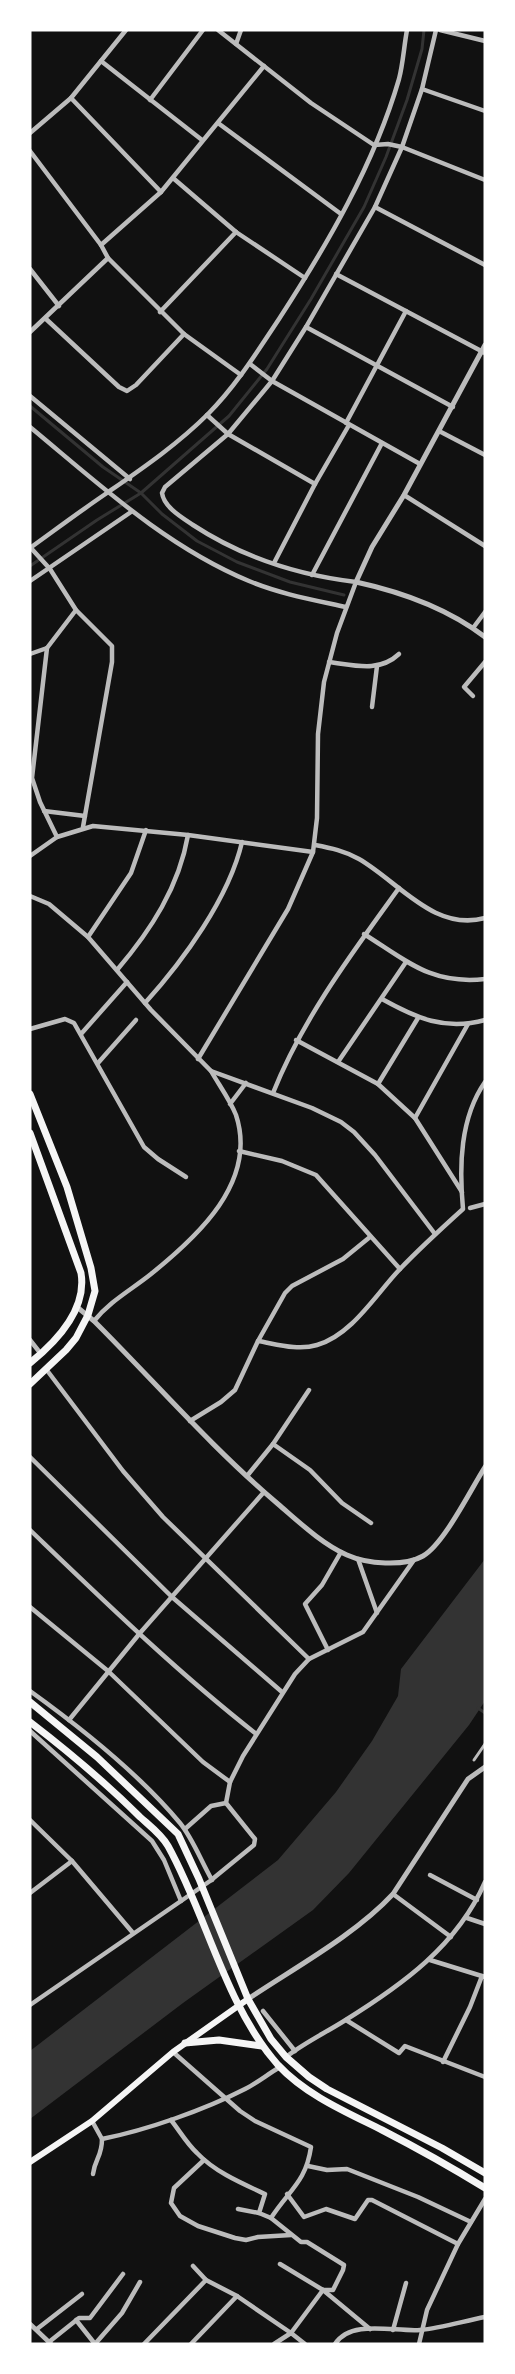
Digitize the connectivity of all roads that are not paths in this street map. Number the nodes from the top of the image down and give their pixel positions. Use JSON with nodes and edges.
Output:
{"nodes":[{"id":1,"x":126,"y":30,"type":"edge"},
{"id":2,"x":203,"y":30,"type":"edge"},
{"id":3,"x":218,"y":30,"type":"edge"},
{"id":4,"x":241,"y":30,"type":"edge"},
{"id":5,"x":407,"y":30,"type":"edge"},
{"id":6,"x":438,"y":30,"type":"edge"},
{"id":7,"x":485,"y":41,"type":"edge"},
{"id":8,"x":236,"y":44,"type":"junction"},
{"id":9,"x":101,"y":61,"type":"junction"},
{"id":10,"x":264,"y":66,"type":"junction"},
{"id":11,"x":422,"y":89,"type":"junction"},
{"id":12,"x":71,"y":98,"type":"junction"},
{"id":13,"x":150,"y":100,"type":"junction"},
{"id":14,"x":485,"y":111,"type":"edge"},
{"id":15,"x":218,"y":123,"type":"junction"},
{"id":16,"x":30,"y":133,"type":"edge"},
{"id":17,"x":202,"y":140,"type":"junction"},
{"id":18,"x":374,"y":145,"type":"junction"},
{"id":19,"x":400,"y":146,"type":"junction"},
{"id":20,"x":30,"y":151,"type":"edge"},
{"id":21,"x":173,"y":178,"type":"junction"},
{"id":22,"x":485,"y":180,"type":"edge"},
{"id":23,"x":161,"y":192,"type":"junction"},
{"id":24,"x":375,"y":207,"type":"junction"},
{"id":25,"x":341,"y":214,"type":"junction"},
{"id":26,"x":236,"y":232,"type":"junction"},
{"id":27,"x":101,"y":245,"type":"junction"},
{"id":28,"x":108,"y":258,"type":"junction"},
{"id":29,"x":485,"y":265,"type":"edge"},
{"id":30,"x":30,"y":269,"type":"edge"},
{"id":31,"x":336,"y":274,"type":"junction"},
{"id":32,"x":305,"y":278,"type":"junction"},
{"id":33,"x":59,"y":306,"type":"junction"},
{"id":34,"x":406,"y":311,"type":"junction"},
{"id":35,"x":159,"y":312,"type":"junction"},
{"id":36,"x":46,"y":319,"type":"junction"},
{"id":37,"x":306,"y":327,"type":"junction"},
{"id":38,"x":30,"y":332,"type":"edge"},
{"id":39,"x":184,"y":334,"type":"junction"},
{"id":40,"x":484,"y":350,"type":"edge"},
{"id":41,"x":251,"y":365,"type":"junction"},
{"id":42,"x":376,"y":366,"type":"junction"},
{"id":43,"x":241,"y":375,"type":"junction"},
{"id":44,"x":271,"y":380,"type":"junction"},
{"id":45,"x":30,"y":396,"type":"edge"},
{"id":46,"x":453,"y":407,"type":"junction"},
{"id":47,"x":208,"y":416,"type":"junction"},
{"id":48,"x":347,"y":424,"type":"junction"},
{"id":49,"x":30,"y":427,"type":"edge"},
{"id":50,"x":439,"y":431,"type":"junction"},
{"id":51,"x":226,"y":433,"type":"junction"},
{"id":52,"x":382,"y":443,"type":"junction"},
{"id":53,"x":485,"y":455,"type":"edge"},
{"id":54,"x":420,"y":464,"type":"junction"},
{"id":55,"x":128,"y":481,"type":"junction"},
{"id":56,"x":315,"y":484,"type":"junction"},
{"id":57,"x":110,"y":490,"type":"junction"},
{"id":58,"x":404,"y":495,"type":"junction"},
{"id":59,"x":130,"y":511,"type":"junction"},
{"id":60,"x":485,"y":546,"type":"edge"},
{"id":61,"x":31,"y":548,"type":"edge"},
{"id":62,"x":274,"y":563,"type":"junction"},
{"id":63,"x":48,"y":567,"type":"junction"},
{"id":64,"x":312,"y":575,"type":"junction"},
{"id":65,"x":30,"y":581,"type":"edge"},
{"id":66,"x":356,"y":582,"type":"junction"},
{"id":67,"x":346,"y":607,"type":"junction"},
{"id":68,"x":76,"y":610,"type":"junction"},
{"id":69,"x":485,"y":612,"type":"edge"},
{"id":70,"x":473,"y":628,"type":"junction"},
{"id":71,"x":485,"y":637,"type":"edge"},
{"id":72,"x":47,"y":648,"type":"junction"},
{"id":73,"x":30,"y":654,"type":"edge"},
{"id":74,"x":399,"y":654,"type":"dead end"},
{"id":75,"x":329,"y":662,"type":"junction"},
{"id":76,"x":485,"y":662,"type":"edge"},
{"id":77,"x":377,"y":666,"type":"junction"},
{"id":78,"x":473,"y":696,"type":"dead end"},
{"id":79,"x":372,"y":707,"type":"dead end"},
{"id":80,"x":45,"y":811,"type":"junction"},
{"id":81,"x":86,"y":816,"type":"junction"},
{"id":82,"x":83,"y":827,"type":"junction"},
{"id":83,"x":146,"y":830,"type":"junction"},
{"id":84,"x":188,"y":835,"type":"junction"},
{"id":85,"x":57,"y":837,"type":"junction"},
{"id":86,"x":242,"y":842,"type":"junction"},
{"id":87,"x":315,"y":845,"type":"junction"},
{"id":88,"x":313,"y":852,"type":"junction"},
{"id":89,"x":30,"y":856,"type":"edge"},
{"id":90,"x":399,"y":888,"type":"junction"},
{"id":91,"x":30,"y":896,"type":"edge"},
{"id":92,"x":485,"y":918,"type":"edge"},
{"id":93,"x":364,"y":934,"type":"junction"},
{"id":94,"x":88,"y":937,"type":"junction"},
{"id":95,"x":406,"y":962,"type":"junction"},
{"id":96,"x":117,"y":969,"type":"junction"},
{"id":97,"x":485,"y":979,"type":"edge"},
{"id":98,"x":127,"y":982,"type":"junction"},
{"id":99,"x":382,"y":999,"type":"junction"},
{"id":100,"x":144,"y":1003,"type":"junction"},
{"id":101,"x":418,"y":1018,"type":"junction"},
{"id":102,"x":136,"y":1020,"type":"dead end"},
{"id":103,"x":485,"y":1020,"type":"edge"},
{"id":104,"x":468,"y":1024,"type":"junction"},
{"id":105,"x":30,"y":1029,"type":"edge"},
{"id":106,"x":81,"y":1034,"type":"junction"},
{"id":107,"x":296,"y":1040,"type":"junction"},
{"id":108,"x":198,"y":1059,"type":"junction"},
{"id":109,"x":338,"y":1062,"type":"junction"},
{"id":110,"x":98,"y":1063,"type":"junction"},
{"id":111,"x":211,"y":1071,"type":"junction"},
{"id":112,"x":485,"y":1082,"type":"edge"},
{"id":113,"x":246,"y":1083,"type":"junction"},
{"id":114,"x":378,"y":1084,"type":"junction"},
{"id":115,"x":273,"y":1093,"type":"junction"},
{"id":116,"x":30,"y":1094,"type":"edge"},
{"id":117,"x":230,"y":1104,"type":"junction"},
{"id":118,"x":416,"y":1118,"type":"junction"},
{"id":119,"x":30,"y":1133,"type":"edge"},
{"id":120,"x":239,"y":1151,"type":"junction"},
{"id":121,"x":186,"y":1177,"type":"dead end"},
{"id":122,"x":462,"y":1192,"type":"junction"},
{"id":123,"x":485,"y":1204,"type":"edge"},
{"id":124,"x":470,"y":1208,"type":"dead end"},
{"id":125,"x":435,"y":1234,"type":"junction"},
{"id":126,"x":370,"y":1237,"type":"junction"},
{"id":127,"x":400,"y":1269,"type":"junction"},
{"id":128,"x":76,"y":1307,"type":"junction"},
{"id":129,"x":91,"y":1318,"type":"junction"},
{"id":130,"x":30,"y":1341,"type":"edge"},
{"id":131,"x":258,"y":1341,"type":"junction"},
{"id":132,"x":41,"y":1354,"type":"junction"},
{"id":133,"x":30,"y":1363,"type":"edge"},
{"id":134,"x":46,"y":1369,"type":"junction"},
{"id":135,"x":30,"y":1384,"type":"edge"},
{"id":136,"x":309,"y":1390,"type":"dead end"},
{"id":137,"x":190,"y":1421,"type":"junction"},
{"id":138,"x":273,"y":1444,"type":"junction"},
{"id":139,"x":30,"y":1457,"type":"edge"},
{"id":140,"x":485,"y":1467,"type":"edge"},
{"id":141,"x":247,"y":1476,"type":"junction"},
{"id":142,"x":264,"y":1492,"type":"junction"},
{"id":143,"x":371,"y":1523,"type":"dead end"},
{"id":144,"x":30,"y":1530,"type":"edge"},
{"id":145,"x":341,"y":1552,"type":"junction"},
{"id":146,"x":205,"y":1558,"type":"junction"},
{"id":147,"x":358,"y":1559,"type":"junction"},
{"id":148,"x":414,"y":1560,"type":"junction"},
{"id":149,"x":172,"y":1597,"type":"junction"},
{"id":150,"x":30,"y":1607,"type":"edge"},
{"id":151,"x":377,"y":1614,"type":"junction"},
{"id":152,"x":140,"y":1633,"type":"junction"},
{"id":153,"x":328,"y":1650,"type":"junction"},
{"id":154,"x":309,"y":1659,"type":"junction"},
{"id":155,"x":108,"y":1671,"type":"junction"},
{"id":156,"x":30,"y":1691,"type":"edge"},
{"id":157,"x":282,"y":1692,"type":"junction"},
{"id":158,"x":30,"y":1702,"type":"edge"},
{"id":159,"x":69,"y":1720,"type":"junction"},
{"id":160,"x":30,"y":1722,"type":"edge"},
{"id":161,"x":30,"y":1731,"type":"edge"},
{"id":162,"x":255,"y":1733,"type":"junction"},
{"id":163,"x":485,"y":1744,"type":"edge"},
{"id":164,"x":97,"y":1757,"type":"junction"},
{"id":165,"x":474,"y":1760,"type":"dead end"},
{"id":166,"x":88,"y":1767,"type":"junction"},
{"id":167,"x":485,"y":1767,"type":"edge"},
{"id":168,"x":230,"y":1782,"type":"junction"},
{"id":169,"x":226,"y":1803,"type":"junction"},
{"id":170,"x":30,"y":1820,"type":"edge"},
{"id":171,"x":185,"y":1829,"type":"junction"},
{"id":172,"x":72,"y":1861,"type":"junction"},
{"id":173,"x":430,"y":1875,"type":"dead end"},
{"id":174,"x":212,"y":1880,"type":"junction"},
{"id":175,"x":485,"y":1882,"type":"edge"},
{"id":176,"x":30,"y":1893,"type":"edge"},
{"id":177,"x":393,"y":1894,"type":"junction"},
{"id":178,"x":180,"y":1900,"type":"junction"},
{"id":179,"x":477,"y":1900,"type":"junction"},
{"id":180,"x":467,"y":1918,"type":"junction"},
{"id":181,"x":485,"y":1924,"type":"edge"},
{"id":182,"x":133,"y":1933,"type":"junction"},
{"id":183,"x":452,"y":1937,"type":"junction"},
{"id":184,"x":430,"y":1960,"type":"junction"},
{"id":185,"x":483,"y":1976,"type":"edge"},
{"id":186,"x":248,"y":1999,"type":"junction"},
{"id":187,"x":30,"y":2005,"type":"edge"},
{"id":188,"x":239,"y":2005,"type":"junction"},
{"id":189,"x":263,"y":2011,"type":"dead end"},
{"id":190,"x":346,"y":2020,"type":"junction"},
{"id":191,"x":185,"y":2043,"type":"junction"},
{"id":192,"x":262,"y":2046,"type":"junction"},
{"id":193,"x":295,"y":2051,"type":"junction"},
{"id":194,"x":173,"y":2052,"type":"junction"},
{"id":195,"x":286,"y":2057,"type":"junction"},
{"id":196,"x":443,"y":2062,"type":"junction"},
{"id":197,"x":280,"y":2067,"type":"junction"},
{"id":198,"x":485,"y":2077,"type":"edge"},
{"id":199,"x":225,"y":2098,"type":"junction"},
{"id":200,"x":353,"y":2102,"type":"junction"},
{"id":201,"x":349,"y":2113,"type":"junction"},
{"id":202,"x":171,"y":2120,"type":"junction"},
{"id":203,"x":92,"y":2121,"type":"junction"},
{"id":204,"x":102,"y":2139,"type":"junction"},
{"id":205,"x":204,"y":2160,"type":"junction"},
{"id":206,"x":30,"y":2162,"type":"edge"},
{"id":207,"x":308,"y":2166,"type":"junction"},
{"id":208,"x":485,"y":2173,"type":"edge"},
{"id":209,"x":93,"y":2174,"type":"dead end"},
{"id":210,"x":485,"y":2188,"type":"edge"},
{"id":211,"x":287,"y":2194,"type":"junction"},
{"id":212,"x":485,"y":2199,"type":"edge"},
{"id":213,"x":238,"y":2209,"type":"dead end"},
{"id":214,"x":259,"y":2213,"type":"junction"},
{"id":215,"x":271,"y":2218,"type":"junction"},
{"id":216,"x":471,"y":2222,"type":"junction"},
{"id":217,"x":292,"y":2235,"type":"junction"},
{"id":218,"x":458,"y":2244,"type":"junction"},
{"id":219,"x":280,"y":2264,"type":"dead end"},
{"id":220,"x":193,"y":2266,"type":"dead end"},
{"id":221,"x":123,"y":2274,"type":"dead end"},
{"id":222,"x":206,"y":2280,"type":"junction"},
{"id":223,"x":140,"y":2282,"type":"dead end"},
{"id":224,"x":406,"y":2283,"type":"dead end"},
{"id":225,"x":323,"y":2290,"type":"junction"},
{"id":226,"x":81,"y":2294,"type":"dead end"},
{"id":227,"x":237,"y":2296,"type":"junction"},
{"id":228,"x":485,"y":2317,"type":"edge"},
{"id":229,"x":76,"y":2320,"type":"junction"},
{"id":230,"x":30,"y":2324,"type":"edge"},
{"id":231,"x":37,"y":2329,"type":"junction"},
{"id":232,"x":370,"y":2329,"type":"junction"},
{"id":233,"x":393,"y":2330,"type":"junction"},
{"id":234,"x":422,"y":2330,"type":"junction"},
{"id":235,"x":291,"y":2333,"type":"junction"},
{"id":236,"x":50,"y":2343,"type":"edge"},
{"id":237,"x":95,"y":2344,"type":"edge"},
{"id":238,"x":144,"y":2344,"type":"edge"},
{"id":239,"x":190,"y":2344,"type":"edge"},
{"id":240,"x":274,"y":2344,"type":"edge"},
{"id":241,"x":305,"y":2344,"type":"edge"},
{"id":242,"x":335,"y":2344,"type":"edge"},
{"id":243,"x":419,"y":2344,"type":"edge"}],
"edges":[{"from":1,"to":9,"type":"street"},
{"from":2,"to":13,"type":"street"},
{"from":3,"to":8,"type":"street"},
{"from":4,"to":8,"type":"street"},
{"from":5,"to":18,"type":"street"},
{"from":6,"to":7,"type":"street"},
{"from":6,"to":11,"type":"street"},
{"from":8,"to":10,"type":"street"},
{"from":9,"to":12,"type":"street"},
{"from":9,"to":13,"type":"street"},
{"from":10,"to":15,"type":"street"},
{"from":10,"to":18,"type":"street"},
{"from":11,"to":14,"type":"street"},
{"from":11,"to":19,"type":"street"},
{"from":12,"to":16,"type":"street"},
{"from":12,"to":23,"type":"street"},
{"from":13,"to":17,"type":"street"},
{"from":15,"to":17,"type":"street"},
{"from":15,"to":25,"type":"street"},
{"from":17,"to":21,"type":"street"},
{"from":18,"to":19,"type":"street"},
{"from":18,"to":25,"type":"street"},
{"from":19,"to":22,"type":"street"},
{"from":19,"to":24,"type":"street"},
{"from":20,"to":27,"type":"street"},
{"from":21,"to":23,"type":"street"},
{"from":21,"to":26,"type":"street"},
{"from":23,"to":27,"type":"street"},
{"from":24,"to":29,"type":"street"},
{"from":24,"to":31,"type":"street"},
{"from":25,"to":32,"type":"street"},
{"from":26,"to":32,"type":"street"},
{"from":26,"to":35,"type":"street"},
{"from":27,"to":28,"type":"street"},
{"from":28,"to":33,"type":"street"},
{"from":28,"to":35,"type":"street"},
{"from":30,"to":33,"type":"street"},
{"from":31,"to":34,"type":"street"},
{"from":31,"to":37,"type":"street"},
{"from":32,"to":41,"type":"street"},
{"from":33,"to":36,"type":"street"},
{"from":34,"to":40,"type":"street"},
{"from":34,"to":42,"type":"street"},
{"from":35,"to":39,"type":"street"},
{"from":36,"to":38,"type":"street"},
{"from":36,"to":39,"type":"street"},
{"from":37,"to":42,"type":"street"},
{"from":37,"to":44,"type":"street"},
{"from":39,"to":43,"type":"street"},
{"from":40,"to":46,"type":"street"},
{"from":41,"to":43,"type":"street"},
{"from":41,"to":44,"type":"street"},
{"from":42,"to":46,"type":"street"},
{"from":42,"to":48,"type":"street"},
{"from":43,"to":47,"type":"street"},
{"from":44,"to":48,"type":"street"},
{"from":44,"to":51,"type":"street"},
{"from":45,"to":55,"type":"street"},
{"from":46,"to":50,"type":"street"},
{"from":47,"to":51,"type":"street"},
{"from":47,"to":55,"type":"street"},
{"from":48,"to":52,"type":"street"},
{"from":48,"to":56,"type":"street"},
{"from":49,"to":57,"type":"street"},
{"from":50,"to":53,"type":"street"},
{"from":50,"to":54,"type":"street"},
{"from":51,"to":56,"type":"street"},
{"from":51,"to":62,"type":"street"},
{"from":52,"to":54,"type":"street"},
{"from":52,"to":64,"type":"street"},
{"from":54,"to":58,"type":"street"},
{"from":55,"to":57,"type":"street"},
{"from":56,"to":62,"type":"street"},
{"from":57,"to":59,"type":"street"},
{"from":57,"to":61,"type":"street"},
{"from":58,"to":60,"type":"street"},
{"from":58,"to":66,"type":"street"},
{"from":59,"to":63,"type":"street"},
{"from":59,"to":67,"type":"street"},
{"from":61,"to":63,"type":"street"},
{"from":62,"to":64,"type":"street"},
{"from":63,"to":65,"type":"street"},
{"from":63,"to":68,"type":"street"},
{"from":64,"to":66,"type":"street"},
{"from":66,"to":67,"type":"street"},
{"from":66,"to":70,"type":"street"},
{"from":67,"to":75,"type":"street"},
{"from":68,"to":72,"type":"street"},
{"from":68,"to":81,"type":"street"},
{"from":69,"to":70,"type":"street"},
{"from":70,"to":71,"type":"street"},
{"from":72,"to":73,"type":"street"},
{"from":72,"to":80,"type":"street"},
{"from":74,"to":77,"type":"street"},
{"from":75,"to":77,"type":"street"},
{"from":75,"to":87,"type":"street"},
{"from":76,"to":78,"type":"street"},
{"from":77,"to":79,"type":"street"},
{"from":80,"to":81,"type":"street"},
{"from":80,"to":85,"type":"street"},
{"from":81,"to":82,"type":"street"},
{"from":82,"to":83,"type":"street"},
{"from":82,"to":85,"type":"street"},
{"from":83,"to":84,"type":"street"},
{"from":83,"to":94,"type":"street"},
{"from":84,"to":86,"type":"street"},
{"from":84,"to":96,"type":"street"},
{"from":85,"to":89,"type":"street"},
{"from":86,"to":88,"type":"street"},
{"from":86,"to":100,"type":"street"},
{"from":87,"to":88,"type":"street"},
{"from":87,"to":90,"type":"street"},
{"from":88,"to":108,"type":"street"},
{"from":90,"to":92,"type":"street"},
{"from":90,"to":93,"type":"street"},
{"from":91,"to":94,"type":"street"},
{"from":93,"to":95,"type":"street"},
{"from":93,"to":107,"type":"street"},
{"from":94,"to":96,"type":"street"},
{"from":95,"to":97,"type":"street"},
{"from":95,"to":99,"type":"street"},
{"from":96,"to":98,"type":"street"},
{"from":98,"to":100,"type":"street"},
{"from":98,"to":106,"type":"street"},
{"from":99,"to":101,"type":"street"},
{"from":99,"to":109,"type":"street"},
{"from":100,"to":108,"type":"street"},
{"from":101,"to":104,"type":"street"},
{"from":101,"to":114,"type":"street"},
{"from":102,"to":110,"type":"street"},
{"from":103,"to":104,"type":"street"},
{"from":104,"to":118,"type":"street"},
{"from":105,"to":106,"type":"street"},
{"from":106,"to":110,"type":"street"},
{"from":107,"to":109,"type":"street"},
{"from":107,"to":115,"type":"street"},
{"from":108,"to":111,"type":"street"},
{"from":109,"to":114,"type":"street"},
{"from":110,"to":121,"type":"street"},
{"from":111,"to":113,"type":"street"},
{"from":111,"to":117,"type":"street"},
{"from":112,"to":122,"type":"street"},
{"from":113,"to":115,"type":"street"},
{"from":113,"to":117,"type":"street"},
{"from":114,"to":118,"type":"street"},
{"from":115,"to":125,"type":"street"},
{"from":116,"to":129,"type":"highway"},
{"from":117,"to":120,"type":"street"},
{"from":118,"to":122,"type":"street"},
{"from":119,"to":128,"type":"highway"},
{"from":120,"to":126,"type":"street"},
{"from":120,"to":129,"type":"street"},
{"from":122,"to":125,"type":"street"},
{"from":123,"to":124,"type":"street"},
{"from":125,"to":127,"type":"street"},
{"from":126,"to":127,"type":"street"},
{"from":126,"to":131,"type":"street"},
{"from":127,"to":131,"type":"street"},
{"from":128,"to":129,"type":"street"},
{"from":128,"to":132,"type":"highway"},
{"from":129,"to":134,"type":"highway"},
{"from":129,"to":137,"type":"street"},
{"from":130,"to":132,"type":"street"},
{"from":131,"to":137,"type":"street"},
{"from":132,"to":133,"type":"highway"},
{"from":134,"to":135,"type":"highway"},
{"from":134,"to":146,"type":"street"},
{"from":136,"to":138,"type":"street"},
{"from":137,"to":141,"type":"street"},
{"from":138,"to":141,"type":"street"},
{"from":138,"to":143,"type":"street"},
{"from":139,"to":149,"type":"street"},
{"from":140,"to":148,"type":"street"},
{"from":141,"to":142,"type":"street"},
{"from":142,"to":145,"type":"street"},
{"from":142,"to":146,"type":"street"},
{"from":144,"to":152,"type":"street"},
{"from":145,"to":147,"type":"street"},
{"from":145,"to":153,"type":"street"},
{"from":146,"to":149,"type":"street"},
{"from":146,"to":154,"type":"street"},
{"from":147,"to":148,"type":"street"},
{"from":147,"to":151,"type":"street"},
{"from":148,"to":151,"type":"street"},
{"from":149,"to":152,"type":"street"},
{"from":149,"to":157,"type":"street"},
{"from":150,"to":155,"type":"street"},
{"from":151,"to":153,"type":"street"},
{"from":152,"to":155,"type":"street"},
{"from":152,"to":162,"type":"street"},
{"from":153,"to":154,"type":"street"},
{"from":154,"to":157,"type":"street"},
{"from":155,"to":159,"type":"street"},
{"from":155,"to":168,"type":"street"},
{"from":156,"to":159,"type":"street"},
{"from":157,"to":162,"type":"street"},
{"from":158,"to":164,"type":"highway"},
{"from":159,"to":171,"type":"street"},
{"from":160,"to":166,"type":"highway"},
{"from":161,"to":178,"type":"street"},
{"from":162,"to":168,"type":"street"},
{"from":163,"to":165,"type":"street"},
{"from":164,"to":166,"type":"highway"},
{"from":164,"to":186,"type":"highway"},
{"from":166,"to":188,"type":"highway"},
{"from":167,"to":177,"type":"street"},
{"from":168,"to":169,"type":"street"},
{"from":169,"to":171,"type":"street"},
{"from":169,"to":174,"type":"street"},
{"from":170,"to":172,"type":"street"},
{"from":171,"to":174,"type":"street"},
{"from":172,"to":176,"type":"street"},
{"from":172,"to":182,"type":"street"},
{"from":173,"to":179,"type":"street"},
{"from":174,"to":178,"type":"street"},
{"from":175,"to":179,"type":"street"},
{"from":177,"to":183,"type":"street"},
{"from":177,"to":186,"type":"street"},
{"from":178,"to":182,"type":"street"},
{"from":179,"to":180,"type":"street"},
{"from":180,"to":181,"type":"street"},
{"from":180,"to":183,"type":"street"},
{"from":182,"to":187,"type":"street"},
{"from":183,"to":184,"type":"street"},
{"from":184,"to":185,"type":"street"},
{"from":184,"to":190,"type":"street"},
{"from":185,"to":196,"type":"street"},
{"from":186,"to":188,"type":"main road"},
{"from":186,"to":195,"type":"highway"},
{"from":188,"to":191,"type":"main road"},
{"from":188,"to":192,"type":"highway"},
{"from":189,"to":193,"type":"street"},
{"from":190,"to":193,"type":"street"},
{"from":190,"to":196,"type":"street"},
{"from":191,"to":192,"type":"highway"},
{"from":191,"to":194,"type":"main road"},
{"from":192,"to":197,"type":"highway"},
{"from":193,"to":195,"type":"street"},
{"from":194,"to":199,"type":"street"},
{"from":194,"to":203,"type":"main road"},
{"from":195,"to":200,"type":"highway"},
{"from":196,"to":198,"type":"street"},
{"from":197,"to":199,"type":"street"},
{"from":197,"to":201,"type":"highway"},
{"from":199,"to":202,"type":"street"},
{"from":199,"to":207,"type":"street"},
{"from":200,"to":201,"type":"highway"},
{"from":200,"to":208,"type":"highway"},
{"from":201,"to":210,"type":"highway"},
{"from":202,"to":204,"type":"street"},
{"from":202,"to":205,"type":"street"},
{"from":203,"to":204,"type":"street"},
{"from":203,"to":206,"type":"main road"},
{"from":204,"to":209,"type":"street"},
{"from":205,"to":214,"type":"street"},
{"from":205,"to":217,"type":"street"},
{"from":207,"to":211,"type":"street"},
{"from":207,"to":216,"type":"street"},
{"from":211,"to":215,"type":"street"},
{"from":211,"to":218,"type":"street"},
{"from":212,"to":216,"type":"street"},
{"from":213,"to":214,"type":"street"},
{"from":214,"to":215,"type":"street"},
{"from":215,"to":217,"type":"street"},
{"from":216,"to":218,"type":"street"},
{"from":217,"to":225,"type":"street"},
{"from":218,"to":234,"type":"street"},
{"from":219,"to":225,"type":"street"},
{"from":220,"to":222,"type":"street"},
{"from":221,"to":229,"type":"street"},
{"from":222,"to":227,"type":"street"},
{"from":222,"to":238,"type":"street"},
{"from":223,"to":237,"type":"street"},
{"from":224,"to":233,"type":"street"},
{"from":225,"to":232,"type":"street"},
{"from":225,"to":235,"type":"street"},
{"from":226,"to":231,"type":"street"},
{"from":227,"to":235,"type":"street"},
{"from":227,"to":239,"type":"street"},
{"from":228,"to":234,"type":"street"},
{"from":229,"to":236,"type":"street"},
{"from":229,"to":237,"type":"street"},
{"from":230,"to":231,"type":"street"},
{"from":231,"to":236,"type":"street"},
{"from":232,"to":233,"type":"street"},
{"from":232,"to":242,"type":"street"},
{"from":233,"to":234,"type":"street"},
{"from":234,"to":243,"type":"street"},
{"from":235,"to":240,"type":"street"},
{"from":235,"to":241,"type":"street"}]}
